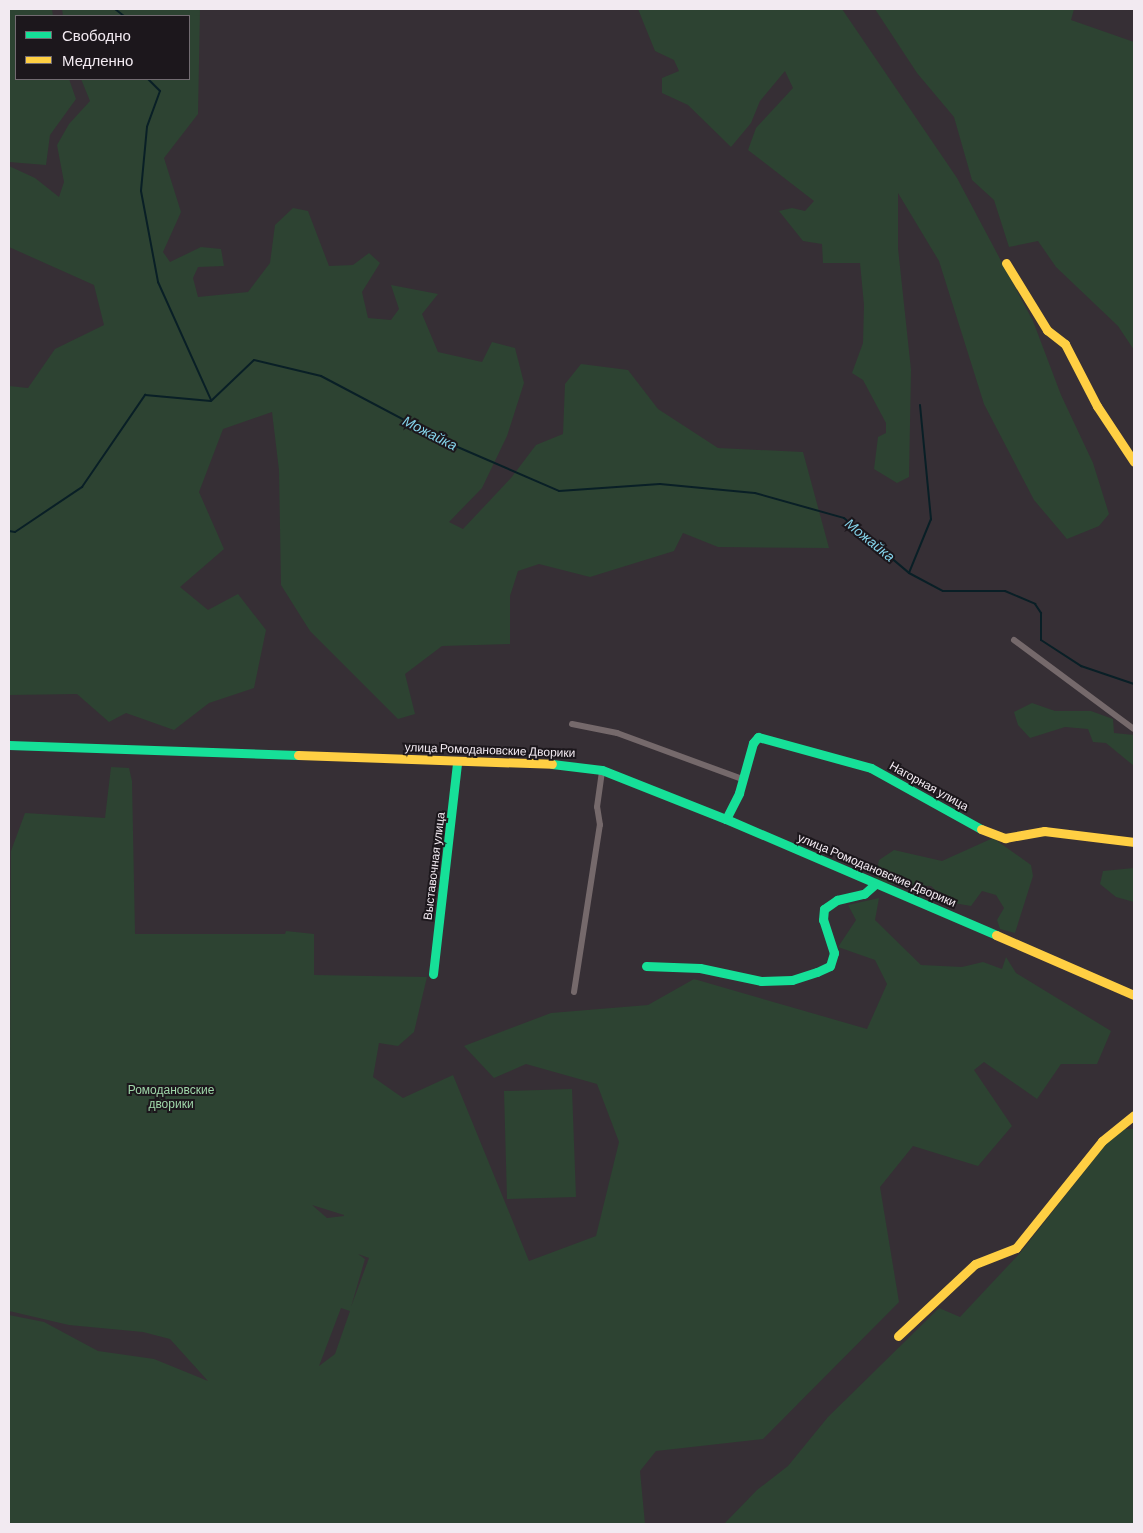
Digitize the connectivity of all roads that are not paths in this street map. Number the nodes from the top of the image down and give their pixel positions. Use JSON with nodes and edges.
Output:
{"nodes":[{"id":1,"x":1006,"y":263,"type":"dead end"},
{"id":2,"x":1134,"y":462,"type":"edge"},
{"id":3,"x":1014,"y":640,"type":"dead end"},
{"id":4,"x":572,"y":724,"type":"dead end"},
{"id":5,"x":1134,"y":728,"type":"edge"},
{"id":6,"x":9,"y":744,"type":"edge"},
{"id":7,"x":458,"y":762,"type":"junction"},
{"id":8,"x":602,"y":770,"type":"junction"},
{"id":9,"x":742,"y":779,"type":"junction"},
{"id":10,"x":726,"y":819,"type":"junction"},
{"id":11,"x":1134,"y":842,"type":"edge"},
{"id":12,"x":874,"y":885,"type":"junction"},
{"id":13,"x":646,"y":966,"type":"dead end"},
{"id":14,"x":433,"y":974,"type":"dead end"},
{"id":15,"x":574,"y":992,"type":"dead end"},
{"id":16,"x":1134,"y":995,"type":"edge"},
{"id":17,"x":1134,"y":1115,"type":"edge"},
{"id":18,"x":898,"y":1336,"type":"dead end"}],
"edges":[{"from":1,"to":2,"type":"street"},
{"from":3,"to":5,"type":"street"},
{"from":4,"to":9,"type":"street"},
{"from":6,"to":7,"type":"street","name":"улица Ромодановские Дворики"},
{"from":7,"to":8,"type":"street","name":"улица Ромодановские Дворики"},
{"from":7,"to":14,"type":"street","name":"Выставочная улица"},
{"from":8,"to":10,"type":"street","name":"улица Ромодановские Дворики"},
{"from":8,"to":15,"type":"street"},
{"from":9,"to":10,"type":"street","name":"Нагорная улица"},
{"from":9,"to":11,"type":"street","name":"Нагорная улица"},
{"from":10,"to":12,"type":"street","name":"улица Ромодановские Дворики"},
{"from":12,"to":13,"type":"street"},
{"from":12,"to":16,"type":"street","name":"улица Ромодановские Дворики"},
{"from":17,"to":18,"type":"street"}]}
